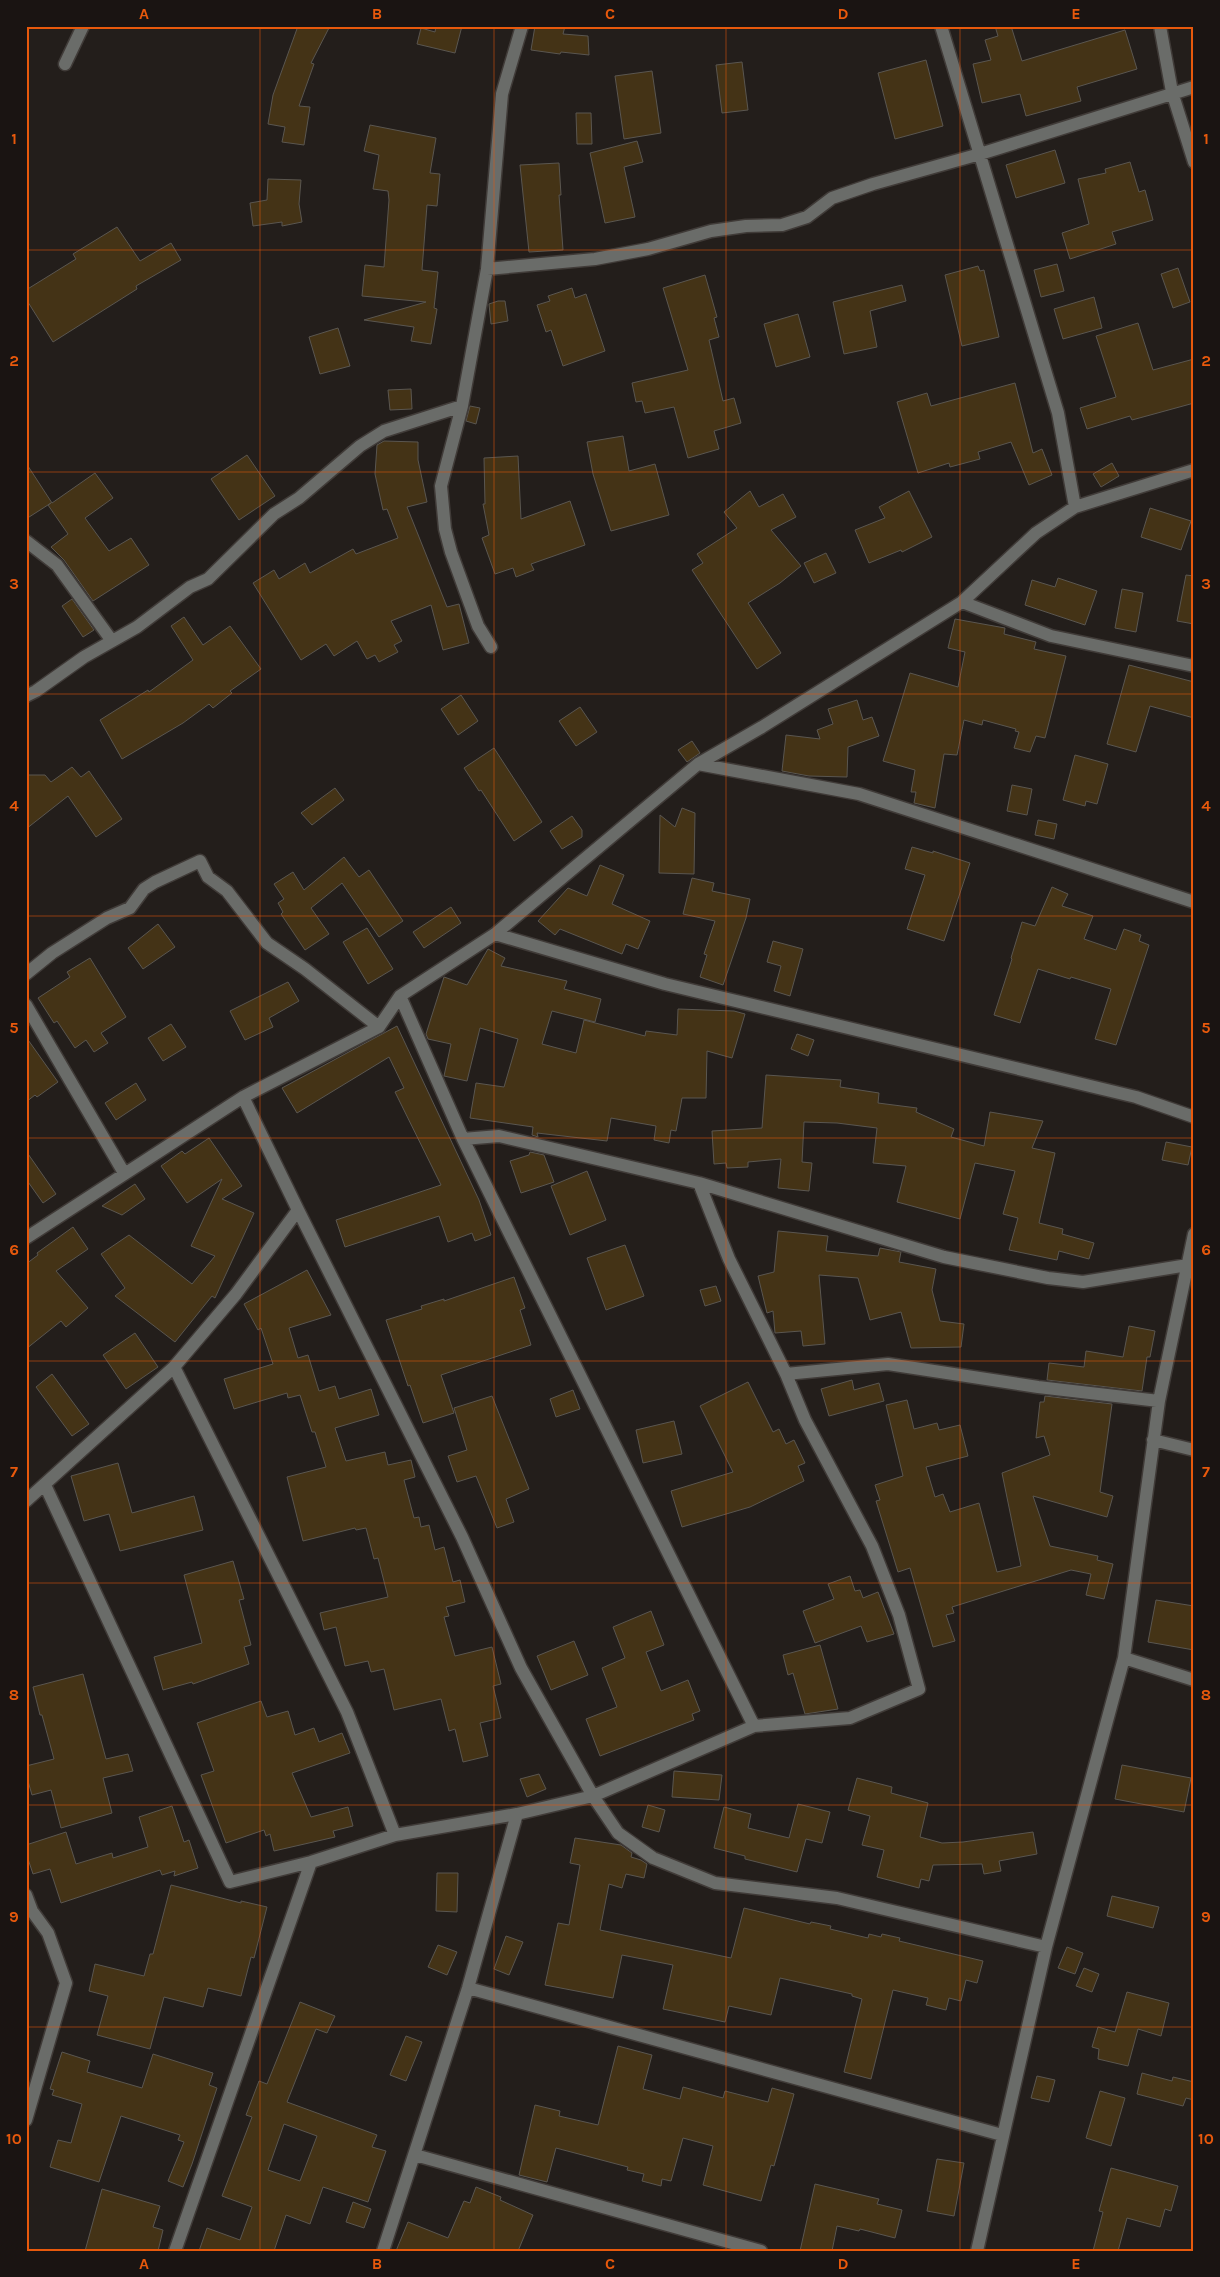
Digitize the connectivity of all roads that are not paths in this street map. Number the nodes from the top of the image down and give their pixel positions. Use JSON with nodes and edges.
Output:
{"nodes":[{"id":1,"x":83,"y":26,"type":"edge"},
{"id":2,"x":522,"y":26,"type":"edge"},
{"id":3,"x":941,"y":26,"type":"edge"},
{"id":4,"x":1160,"y":26,"type":"edge"},
{"id":5,"x":66,"y":64,"type":"dead end"},
{"id":6,"x":1194,"y":87,"type":"edge"},
{"id":7,"x":1172,"y":92,"type":"junction"},
{"id":8,"x":980,"y":154,"type":"junction"},
{"id":9,"x":1194,"y":162,"type":"edge"},
{"id":10,"x":487,"y":269,"type":"junction"},
{"id":11,"x":462,"y":406,"type":"junction"},
{"id":12,"x":1194,"y":470,"type":"edge"},
{"id":13,"x":1075,"y":507,"type":"junction"},
{"id":14,"x":26,"y":541,"type":"edge"},
{"id":15,"x":962,"y":602,"type":"junction"},
{"id":16,"x":112,"y":641,"type":"junction"},
{"id":17,"x":491,"y":647,"type":"dead end"},
{"id":18,"x":1194,"y":666,"type":"edge"},
{"id":19,"x":26,"y":696,"type":"edge"},
{"id":20,"x":698,"y":764,"type":"junction"},
{"id":21,"x":1194,"y":902,"type":"edge"},
{"id":22,"x":494,"y":934,"type":"junction"},
{"id":23,"x":26,"y":974,"type":"edge"},
{"id":24,"x":400,"y":996,"type":"junction"},
{"id":25,"x":26,"y":1005,"type":"edge"},
{"id":26,"x":379,"y":1027,"type":"junction"},
{"id":27,"x":243,"y":1097,"type":"junction"},
{"id":28,"x":1194,"y":1117,"type":"edge"},
{"id":29,"x":463,"y":1138,"type":"junction"},
{"id":30,"x":124,"y":1173,"type":"junction"},
{"id":31,"x":699,"y":1183,"type":"junction"},
{"id":32,"x":298,"y":1210,"type":"junction"},
{"id":33,"x":1194,"y":1234,"type":"edge"},
{"id":34,"x":26,"y":1238,"type":"edge"},
{"id":35,"x":1190,"y":1264,"type":"edge"},
{"id":36,"x":174,"y":1367,"type":"junction"},
{"id":37,"x":786,"y":1374,"type":"junction"},
{"id":38,"x":1159,"y":1401,"type":"junction"},
{"id":39,"x":1153,"y":1440,"type":"junction"},
{"id":40,"x":1194,"y":1450,"type":"edge"},
{"id":41,"x":45,"y":1485,"type":"junction"},
{"id":42,"x":26,"y":1501,"type":"edge"},
{"id":43,"x":1124,"y":1658,"type":"junction"},
{"id":44,"x":1194,"y":1680,"type":"edge"},
{"id":45,"x":754,"y":1726,"type":"junction"},
{"id":46,"x":593,"y":1796,"type":"junction"},
{"id":47,"x":517,"y":1814,"type":"junction"},
{"id":48,"x":395,"y":1835,"type":"junction"},
{"id":49,"x":311,"y":1862,"type":"junction"},
{"id":50,"x":26,"y":1895,"type":"edge"},
{"id":51,"x":1046,"y":1946,"type":"junction"},
{"id":52,"x":468,"y":1988,"type":"junction"},
{"id":53,"x":26,"y":2120,"type":"edge"},
{"id":54,"x":1002,"y":2135,"type":"junction"},
{"id":55,"x":415,"y":2155,"type":"junction"},
{"id":56,"x":175,"y":2251,"type":"edge"},
{"id":57,"x":383,"y":2251,"type":"edge"},
{"id":58,"x":762,"y":2251,"type":"edge"},
{"id":59,"x":977,"y":2251,"type":"edge"}],
"edges":[{"from":1,"to":5,"type":"street"},
{"from":2,"to":10,"type":"street"},
{"from":3,"to":8,"type":"street"},
{"from":4,"to":7,"type":"street"},
{"from":6,"to":7,"type":"street"},
{"from":7,"to":8,"type":"street"},
{"from":7,"to":9,"type":"street"},
{"from":8,"to":10,"type":"street"},
{"from":8,"to":13,"type":"street"},
{"from":10,"to":11,"type":"street"},
{"from":11,"to":16,"type":"street"},
{"from":11,"to":17,"type":"street"},
{"from":12,"to":13,"type":"street"},
{"from":13,"to":15,"type":"street"},
{"from":14,"to":16,"type":"street"},
{"from":15,"to":18,"type":"street"},
{"from":15,"to":20,"type":"street"},
{"from":16,"to":19,"type":"street"},
{"from":20,"to":21,"type":"street"},
{"from":20,"to":22,"type":"street"},
{"from":22,"to":24,"type":"street"},
{"from":22,"to":28,"type":"street"},
{"from":23,"to":26,"type":"street"},
{"from":24,"to":26,"type":"street"},
{"from":24,"to":29,"type":"street"},
{"from":25,"to":30,"type":"street"},
{"from":26,"to":27,"type":"street"},
{"from":27,"to":30,"type":"street"},
{"from":27,"to":32,"type":"street"},
{"from":29,"to":31,"type":"street"},
{"from":29,"to":45,"type":"street"},
{"from":30,"to":34,"type":"street"},
{"from":31,"to":35,"type":"street"},
{"from":31,"to":37,"type":"street"},
{"from":32,"to":36,"type":"street"},
{"from":32,"to":46,"type":"street"},
{"from":33,"to":35,"type":"street"},
{"from":35,"to":38,"type":"street"},
{"from":36,"to":41,"type":"street"},
{"from":36,"to":48,"type":"street"},
{"from":37,"to":38,"type":"street"},
{"from":37,"to":45,"type":"street"},
{"from":38,"to":39,"type":"street"},
{"from":39,"to":40,"type":"street"},
{"from":39,"to":43,"type":"street"},
{"from":41,"to":42,"type":"street"},
{"from":41,"to":49,"type":"street"},
{"from":43,"to":44,"type":"street"},
{"from":43,"to":51,"type":"street"},
{"from":45,"to":46,"type":"street"},
{"from":46,"to":47,"type":"street"},
{"from":46,"to":51,"type":"street"},
{"from":47,"to":48,"type":"street"},
{"from":47,"to":52,"type":"street"},
{"from":48,"to":49,"type":"street"},
{"from":49,"to":56,"type":"street"},
{"from":50,"to":53,"type":"street"},
{"from":51,"to":54,"type":"street"},
{"from":52,"to":54,"type":"street"},
{"from":52,"to":55,"type":"street"},
{"from":54,"to":59,"type":"street"},
{"from":55,"to":57,"type":"street"},
{"from":55,"to":58,"type":"street"}]}
